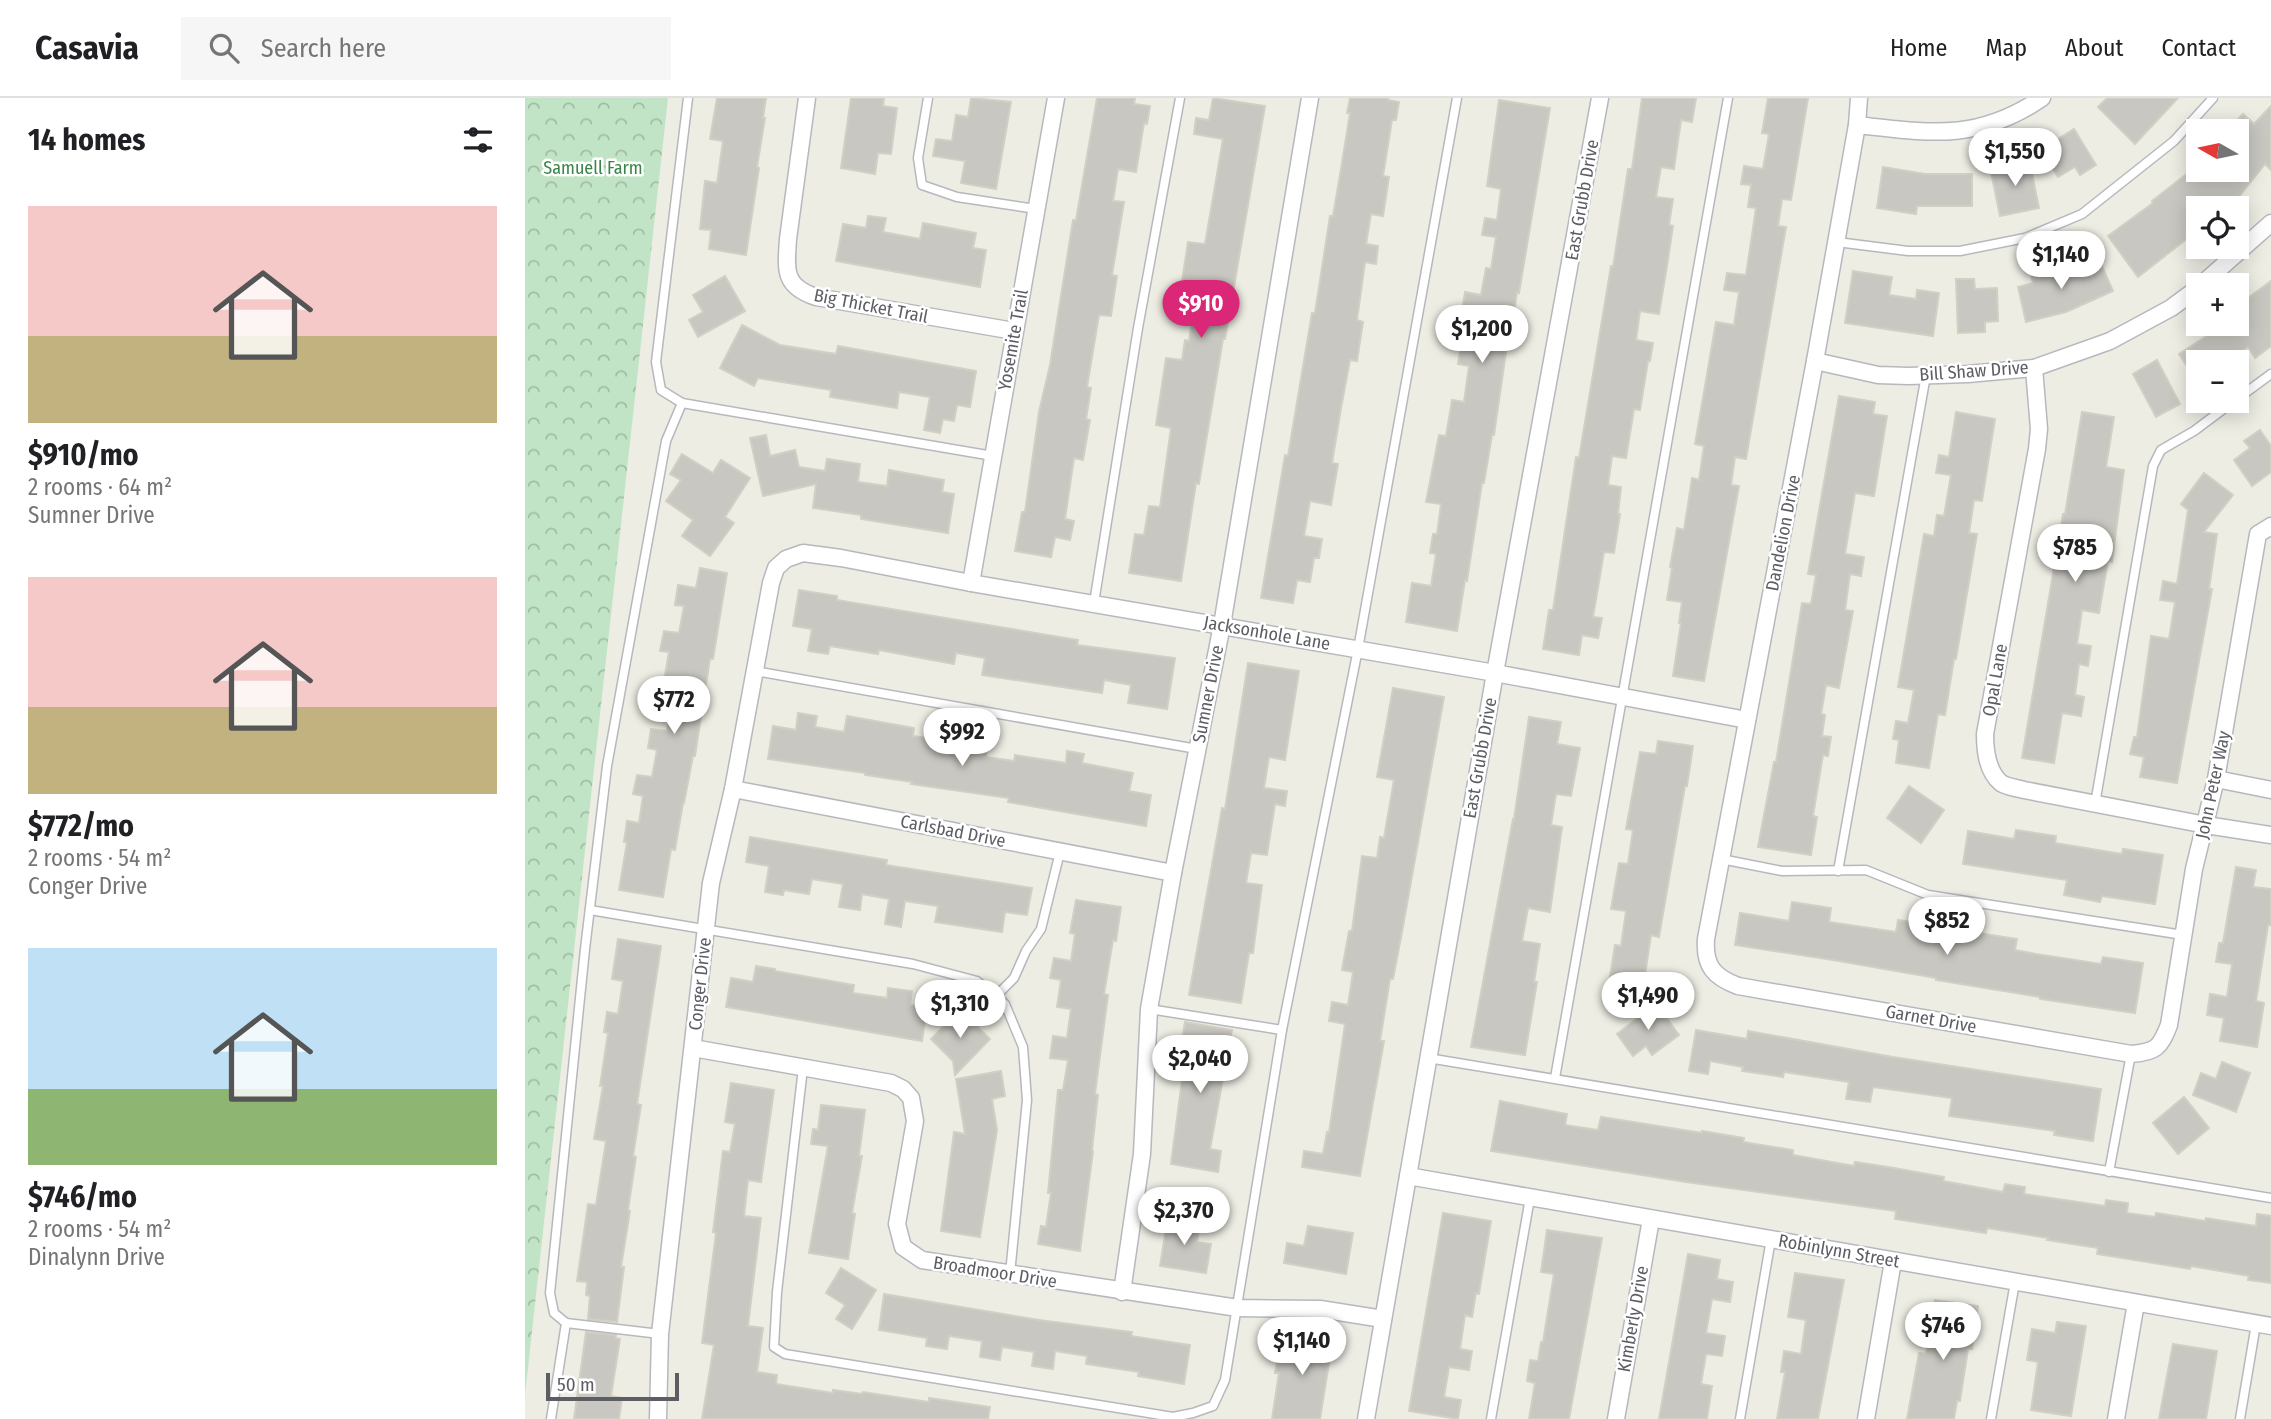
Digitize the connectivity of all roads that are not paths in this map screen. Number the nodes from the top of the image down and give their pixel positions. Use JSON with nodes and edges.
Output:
{"nodes":[{"id":1,"x":688,"y":98,"type":"edge"},
{"id":2,"x":807,"y":98,"type":"edge"},
{"id":3,"x":928,"y":98,"type":"edge"},
{"id":4,"x":1056,"y":98,"type":"edge"},
{"id":5,"x":1179,"y":98,"type":"edge"},
{"id":6,"x":1310,"y":98,"type":"edge"},
{"id":7,"x":1457,"y":98,"type":"edge"},
{"id":8,"x":1600,"y":98,"type":"edge"},
{"id":9,"x":1728,"y":98,"type":"edge"},
{"id":10,"x":1859,"y":98,"type":"edge"},
{"id":11,"x":2042,"y":98,"type":"edge"},
{"id":12,"x":2213,"y":98,"type":"edge"},
{"id":13,"x":1857,"y":125,"type":"junction"},
{"id":14,"x":1036,"y":209,"type":"junction"},
{"id":15,"x":2271,"y":223,"type":"edge"},
{"id":16,"x":1836,"y":242,"type":"junction"},
{"id":17,"x":2214,"y":273,"type":"edge"},
{"id":18,"x":2186,"y":296,"type":"edge"},
{"id":19,"x":1014,"y":331,"type":"junction"},
{"id":20,"x":1815,"y":361,"type":"junction"},
{"id":21,"x":2034,"y":368,"type":"junction"},
{"id":22,"x":2271,"y":374,"type":"edge"},
{"id":23,"x":1926,"y":376,"type":"junction"},
{"id":24,"x":2249,"y":390,"type":"edge"},
{"id":25,"x":682,"y":403,"type":"junction"},
{"id":26,"x":2218,"y":413,"type":"edge"},
{"id":27,"x":993,"y":456,"type":"junction"},
{"id":28,"x":2271,"y":526,"type":"edge"},
{"id":29,"x":786,"y":559,"type":"joint"},
{"id":30,"x":971,"y":583,"type":"junction"},
{"id":31,"x":1094,"y":603,"type":"junction"},
{"id":32,"x":1222,"y":625,"type":"junction"},
{"id":33,"x":1358,"y":649,"type":"junction"},
{"id":34,"x":755,"y":671,"type":"junction"},
{"id":35,"x":1495,"y":673,"type":"junction"},
{"id":36,"x":1623,"y":697,"type":"junction"},
{"id":37,"x":1747,"y":720,"type":"junction"},
{"id":38,"x":1197,"y":749,"type":"junction"},
{"id":39,"x":2216,"y":779,"type":"junction"},
{"id":40,"x":733,"y":789,"type":"junction"},
{"id":41,"x":2271,"y":790,"type":"edge"},
{"id":42,"x":2095,"y":804,"type":"junction"},
{"id":43,"x":2206,"y":825,"type":"junction"},
{"id":44,"x":2271,"y":835,"type":"edge"},
{"id":45,"x":1060,"y":852,"type":"junction"},
{"id":46,"x":1721,"y":859,"type":"junction"},
{"id":47,"x":1838,"y":870,"type":"junction"},
{"id":48,"x":1173,"y":873,"type":"junction"},
{"id":49,"x":590,"y":910,"type":"junction"},
{"id":50,"x":706,"y":930,"type":"junction"},
{"id":51,"x":2183,"y":935,"type":"junction"},
{"id":52,"x":1710,"y":967,"type":"joint"},
{"id":53,"x":996,"y":996,"type":"junction"},
{"id":54,"x":1149,"y":1009,"type":"junction"},
{"id":55,"x":1282,"y":1030,"type":"junction"},
{"id":56,"x":693,"y":1048,"type":"junction"},
{"id":57,"x":2158,"y":1048,"type":"joint"},
{"id":58,"x":2131,"y":1054,"type":"junction"},
{"id":59,"x":1429,"y":1058,"type":"junction"},
{"id":60,"x":803,"y":1068,"type":"junction"},
{"id":61,"x":1555,"y":1078,"type":"junction"},
{"id":62,"x":2109,"y":1172,"type":"junction"},
{"id":63,"x":1408,"y":1176,"type":"junction"},
{"id":64,"x":1529,"y":1198,"type":"junction"},
{"id":65,"x":2271,"y":1198,"type":"edge"},
{"id":66,"x":1651,"y":1219,"type":"junction"},
{"id":67,"x":1771,"y":1240,"type":"junction"},
{"id":68,"x":1893,"y":1261,"type":"junction"},
{"id":69,"x":1010,"y":1274,"type":"junction"},
{"id":70,"x":2015,"y":1282,"type":"junction"},
{"id":71,"x":1122,"y":1292,"type":"junction"},
{"id":72,"x":2136,"y":1303,"type":"junction"},
{"id":73,"x":1238,"y":1308,"type":"junction"},
{"id":74,"x":1383,"y":1319,"type":"junction"},
{"id":75,"x":566,"y":1323,"type":"junction"},
{"id":76,"x":2264,"y":1325,"type":"edge"},
{"id":77,"x":660,"y":1334,"type":"junction"},
{"id":78,"x":1172,"y":1418,"type":"edge"},
{"id":79,"x":551,"y":1419,"type":"edge"},
{"id":80,"x":658,"y":1419,"type":"edge"},
{"id":81,"x":1366,"y":1419,"type":"edge"},
{"id":82,"x":1490,"y":1419,"type":"edge"},
{"id":83,"x":1616,"y":1419,"type":"edge"},
{"id":84,"x":1740,"y":1419,"type":"edge"},
{"id":85,"x":1865,"y":1419,"type":"edge"},
{"id":86,"x":1991,"y":1419,"type":"edge"},
{"id":87,"x":2116,"y":1419,"type":"edge"},
{"id":88,"x":2240,"y":1419,"type":"edge"}],
"edges":[{"from":1,"to":25,"type":"lane"},
{"from":2,"to":19,"type":"street","name":"Big Thicket Trail"},
{"from":3,"to":14,"type":"lane"},
{"from":4,"to":14,"type":"street","name":"Yosemite Trail"},
{"from":5,"to":31,"type":"lane"},
{"from":6,"to":32,"type":"street","name":"Sumner Drive"},
{"from":7,"to":33,"type":"lane"},
{"from":8,"to":35,"type":"street","name":"East Grubb Drive"},
{"from":9,"to":36,"type":"lane"},
{"from":10,"to":13,"type":"street","name":"Dandelion Drive"},
{"from":11,"to":13,"type":"street"},
{"from":12,"to":16,"type":"lane"},
{"from":13,"to":16,"type":"street","name":"Dandelion Drive"},
{"from":14,"to":19,"type":"street","name":"Yosemite Trail"},
{"from":15,"to":17,"type":"street","name":"Bill Shaw Drive"},
{"from":16,"to":20,"type":"street","name":"Dandelion Drive"},
{"from":18,"to":21,"type":"street","name":"Bill Shaw Drive"},
{"from":19,"to":27,"type":"street","name":"Yosemite Trail"},
{"from":20,"to":23,"type":"street","name":"Bill Shaw Drive"},
{"from":20,"to":37,"type":"street","name":"Dandelion Drive"},
{"from":21,"to":23,"type":"street","name":"Bill Shaw Drive"},
{"from":21,"to":42,"type":"street","name":"Opal Lane"},
{"from":22,"to":24,"type":"lane"},
{"from":23,"to":47,"type":"lane"},
{"from":25,"to":27,"type":"lane"},
{"from":25,"to":49,"type":"lane"},
{"from":26,"to":42,"type":"lane"},
{"from":27,"to":30,"type":"street","name":"Yosemite Trail"},
{"from":28,"to":39,"type":"street","name":"John Peter Way"},
{"from":29,"to":30,"type":"street","name":"Jacksonhole Lane"},
{"from":29,"to":34,"type":"street","name":"Conger Drive"},
{"from":30,"to":31,"type":"street","name":"Jacksonhole Lane"},
{"from":31,"to":32,"type":"street","name":"Jacksonhole Lane"},
{"from":32,"to":33,"type":"street","name":"Jacksonhole Lane"},
{"from":32,"to":38,"type":"street","name":"Sumner Drive"},
{"from":33,"to":35,"type":"street","name":"Jacksonhole Lane"},
{"from":33,"to":55,"type":"lane"},
{"from":34,"to":38,"type":"lane"},
{"from":34,"to":40,"type":"street","name":"Conger Drive"},
{"from":35,"to":36,"type":"street","name":"Jacksonhole Lane"},
{"from":35,"to":59,"type":"street","name":"East Grubb Drive"},
{"from":36,"to":37,"type":"street","name":"Jacksonhole Lane"},
{"from":36,"to":61,"type":"lane"},
{"from":37,"to":46,"type":"street","name":"Dandelion Drive"},
{"from":38,"to":48,"type":"street","name":"Sumner Drive"},
{"from":39,"to":41,"type":"street"},
{"from":39,"to":43,"type":"street","name":"John Peter Way"},
{"from":40,"to":45,"type":"street","name":"Carlsbad Drive"},
{"from":40,"to":50,"type":"street","name":"Conger Drive"},
{"from":42,"to":43,"type":"street","name":"Opal Lane"},
{"from":43,"to":44,"type":"street","name":"Opal Lane"},
{"from":43,"to":51,"type":"street","name":"John Peter Way"},
{"from":45,"to":48,"type":"street","name":"Carlsbad Drive"},
{"from":45,"to":53,"type":"lane"},
{"from":46,"to":47,"type":"lane"},
{"from":46,"to":52,"type":"street","name":"Dandelion Drive"},
{"from":47,"to":51,"type":"lane"},
{"from":48,"to":54,"type":"street","name":"Sumner Drive"},
{"from":49,"to":50,"type":"lane"},
{"from":49,"to":75,"type":"lane"},
{"from":50,"to":53,"type":"lane"},
{"from":50,"to":56,"type":"street","name":"Conger Drive"},
{"from":51,"to":57,"type":"street","name":"John Peter Way"},
{"from":52,"to":58,"type":"street","name":"Garnet Drive"},
{"from":53,"to":69,"type":"lane"},
{"from":54,"to":55,"type":"lane"},
{"from":54,"to":71,"type":"street","name":"Sumner Drive"},
{"from":55,"to":73,"type":"lane"},
{"from":56,"to":60,"type":"street","name":"Broadmoor Drive"},
{"from":56,"to":77,"type":"street","name":"Conger Drive"},
{"from":57,"to":58,"type":"street","name":"Garnet Drive"},
{"from":58,"to":62,"type":"lane"},
{"from":59,"to":61,"type":"lane"},
{"from":59,"to":63,"type":"street","name":"East Grubb Drive"},
{"from":60,"to":69,"type":"street","name":"Broadmoor Drive"},
{"from":60,"to":78,"type":"lane"},
{"from":61,"to":62,"type":"lane"},
{"from":62,"to":65,"type":"lane"},
{"from":63,"to":64,"type":"street","name":"Robinlynn Street"},
{"from":63,"to":74,"type":"street","name":"East Grubb Drive"},
{"from":64,"to":66,"type":"street","name":"Robinlynn Street"},
{"from":64,"to":82,"type":"lane"},
{"from":66,"to":67,"type":"street","name":"Robinlynn Street"},
{"from":66,"to":83,"type":"street","name":"Kimberly Drive"},
{"from":67,"to":68,"type":"street","name":"Robinlynn Street"},
{"from":67,"to":84,"type":"lane"},
{"from":68,"to":70,"type":"street","name":"Robinlynn Street"},
{"from":68,"to":85,"type":"street"},
{"from":69,"to":71,"type":"street","name":"Broadmoor Drive"},
{"from":70,"to":72,"type":"street","name":"Robinlynn Street"},
{"from":70,"to":86,"type":"lane"},
{"from":71,"to":73,"type":"street","name":"Broadmoor Drive"},
{"from":72,"to":76,"type":"street","name":"Robinlynn Street"},
{"from":72,"to":87,"type":"street"},
{"from":73,"to":74,"type":"street","name":"Broadmoor Drive"},
{"from":73,"to":78,"type":"lane"},
{"from":74,"to":81,"type":"street","name":"East Grubb Drive"},
{"from":75,"to":77,"type":"lane"},
{"from":75,"to":79,"type":"lane"},
{"from":76,"to":88,"type":"lane"},
{"from":77,"to":80,"type":"street","name":"Conger Drive"}]}
